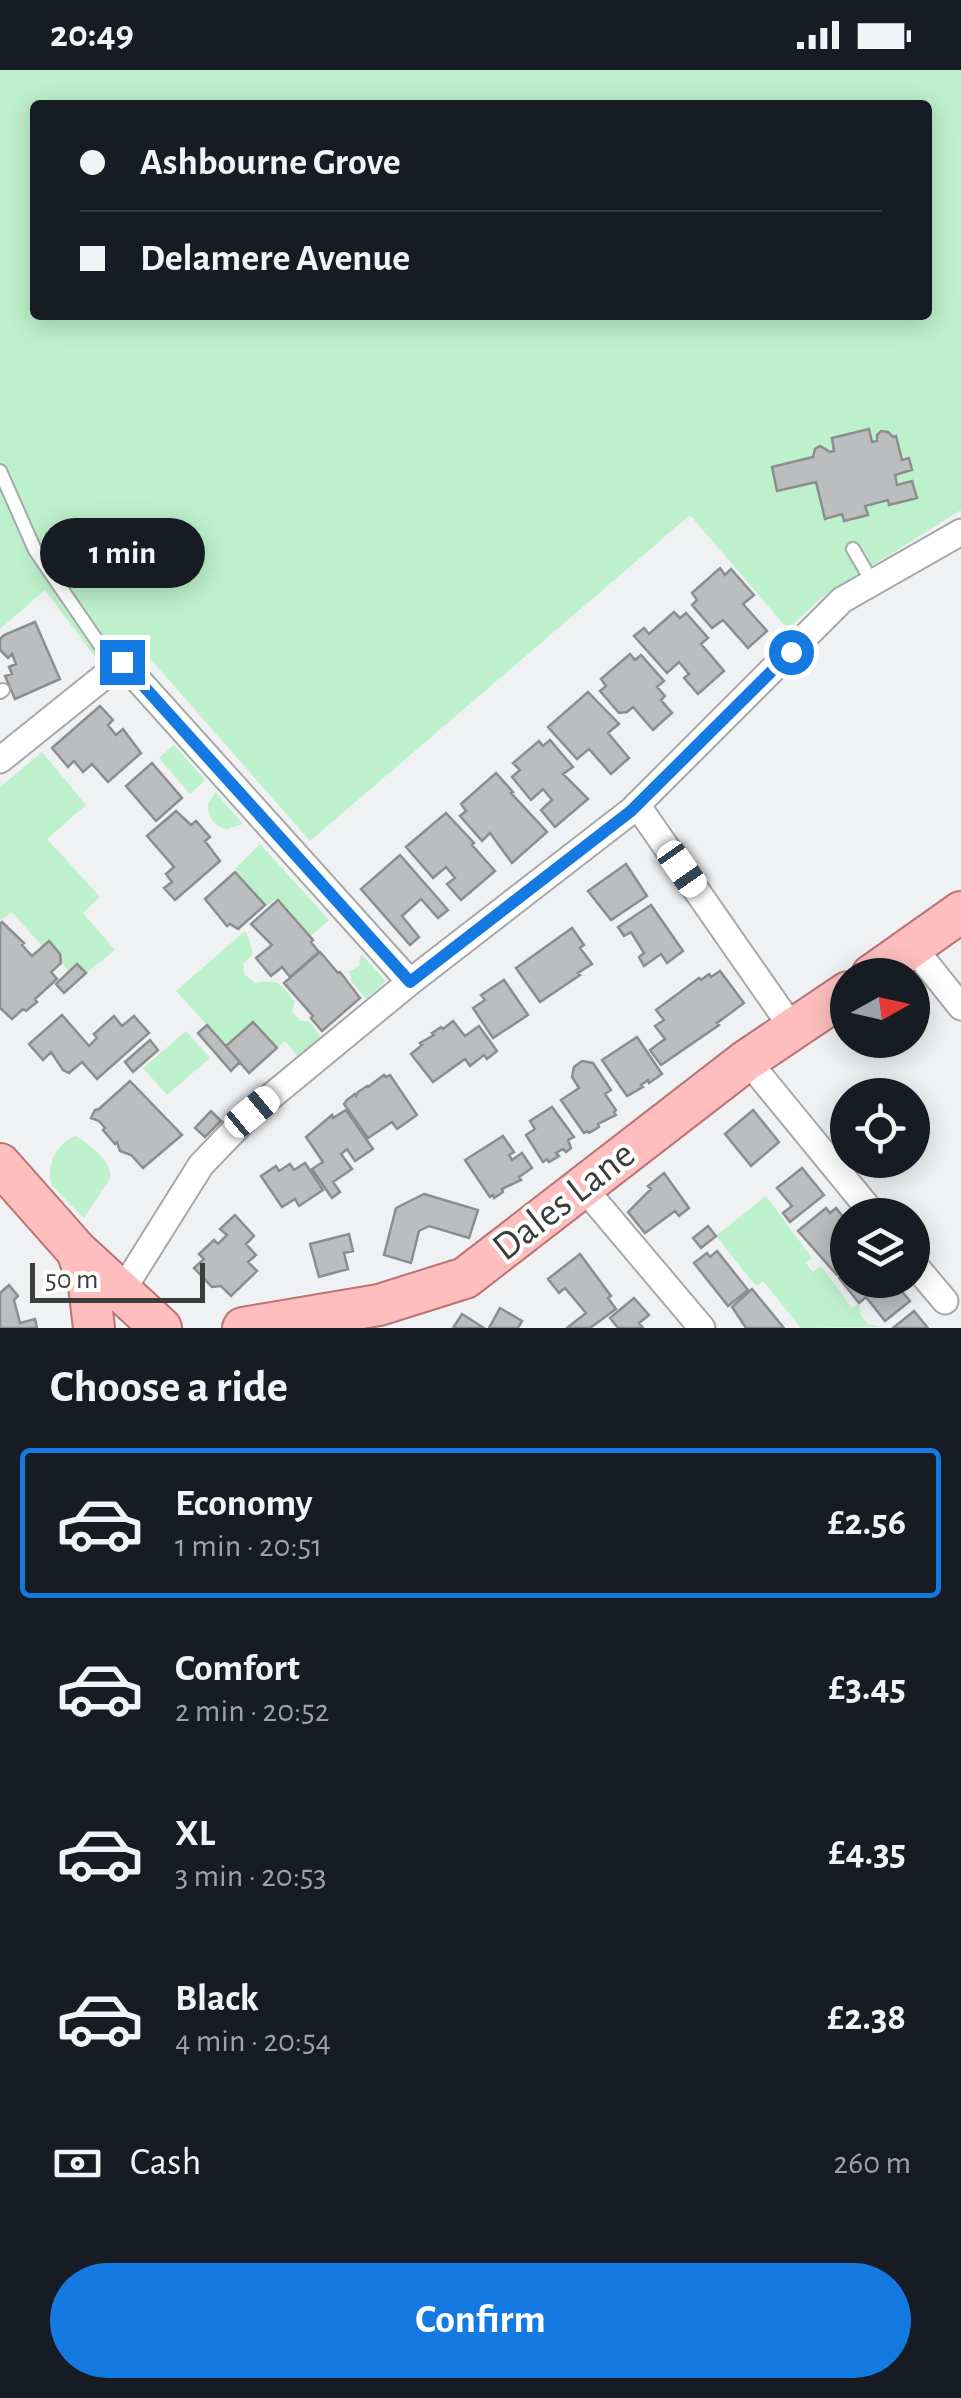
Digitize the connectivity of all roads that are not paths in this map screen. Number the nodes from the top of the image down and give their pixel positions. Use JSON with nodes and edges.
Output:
{"nodes":[{"id":1,"x":0,"y":470,"type":"edge"},
{"id":2,"x":961,"y":532,"type":"edge"},
{"id":3,"x":853,"y":549,"type":"dead end"},
{"id":4,"x":873,"y":583,"type":"junction"},
{"id":5,"x":118,"y":665,"type":"junction"},
{"id":6,"x":3,"y":750,"type":"edge"},
{"id":7,"x":637,"y":805,"type":"junction"},
{"id":8,"x":961,"y":912,"type":"edge"},
{"id":9,"x":913,"y":947,"type":"junction"},
{"id":10,"x":897,"y":958,"type":"edge"},
{"id":11,"x":410,"y":982,"type":"junction"},
{"id":12,"x":830,"y":1004,"type":"edge"},
{"id":13,"x":961,"y":1006,"type":"edge"},
{"id":14,"x":793,"y":1029,"type":"junction"},
{"id":15,"x":748,"y":1060,"type":"junction"},
{"id":16,"x":0,"y":1164,"type":"edge"},
{"id":17,"x":583,"y":1187,"type":"junction"},
{"id":18,"x":860,"y":1198,"type":"edge"},
{"id":19,"x":78,"y":1251,"type":"junction"},
{"id":20,"x":930,"y":1283,"type":"edge"},
{"id":21,"x":122,"y":1291,"type":"junction"},
{"id":22,"x":945,"y":1301,"type":"dead end"},
{"id":23,"x":94,"y":1328,"type":"edge"},
{"id":24,"x":161,"y":1328,"type":"edge"},
{"id":25,"x":244,"y":1328,"type":"edge"},
{"id":26,"x":702,"y":1328,"type":"edge"}],
"edges":[{"from":1,"to":5,"type":"lane"},
{"from":2,"to":4,"type":"street"},
{"from":3,"to":4,"type":"lane"},
{"from":4,"to":7,"type":"street"},
{"from":5,"to":6,"type":"street"},
{"from":5,"to":11,"type":"street"},
{"from":7,"to":11,"type":"street"},
{"from":7,"to":14,"type":"street"},
{"from":8,"to":9,"type":"main road"},
{"from":9,"to":10,"type":"main road"},
{"from":9,"to":13,"type":"street"},
{"from":11,"to":21,"type":"street"},
{"from":12,"to":14,"type":"main road","name":"Dales Lane"},
{"from":14,"to":15,"type":"main road","name":"Dales Lane"},
{"from":15,"to":17,"type":"main road","name":"Dales Lane"},
{"from":15,"to":18,"type":"street"},
{"from":16,"to":19,"type":"main road"},
{"from":17,"to":25,"type":"main road","name":"Dales Lane"},
{"from":17,"to":26,"type":"street"},
{"from":19,"to":21,"type":"main road"},
{"from":19,"to":23,"type":"main road"},
{"from":20,"to":22,"type":"street"},
{"from":21,"to":24,"type":"main road"}]}
